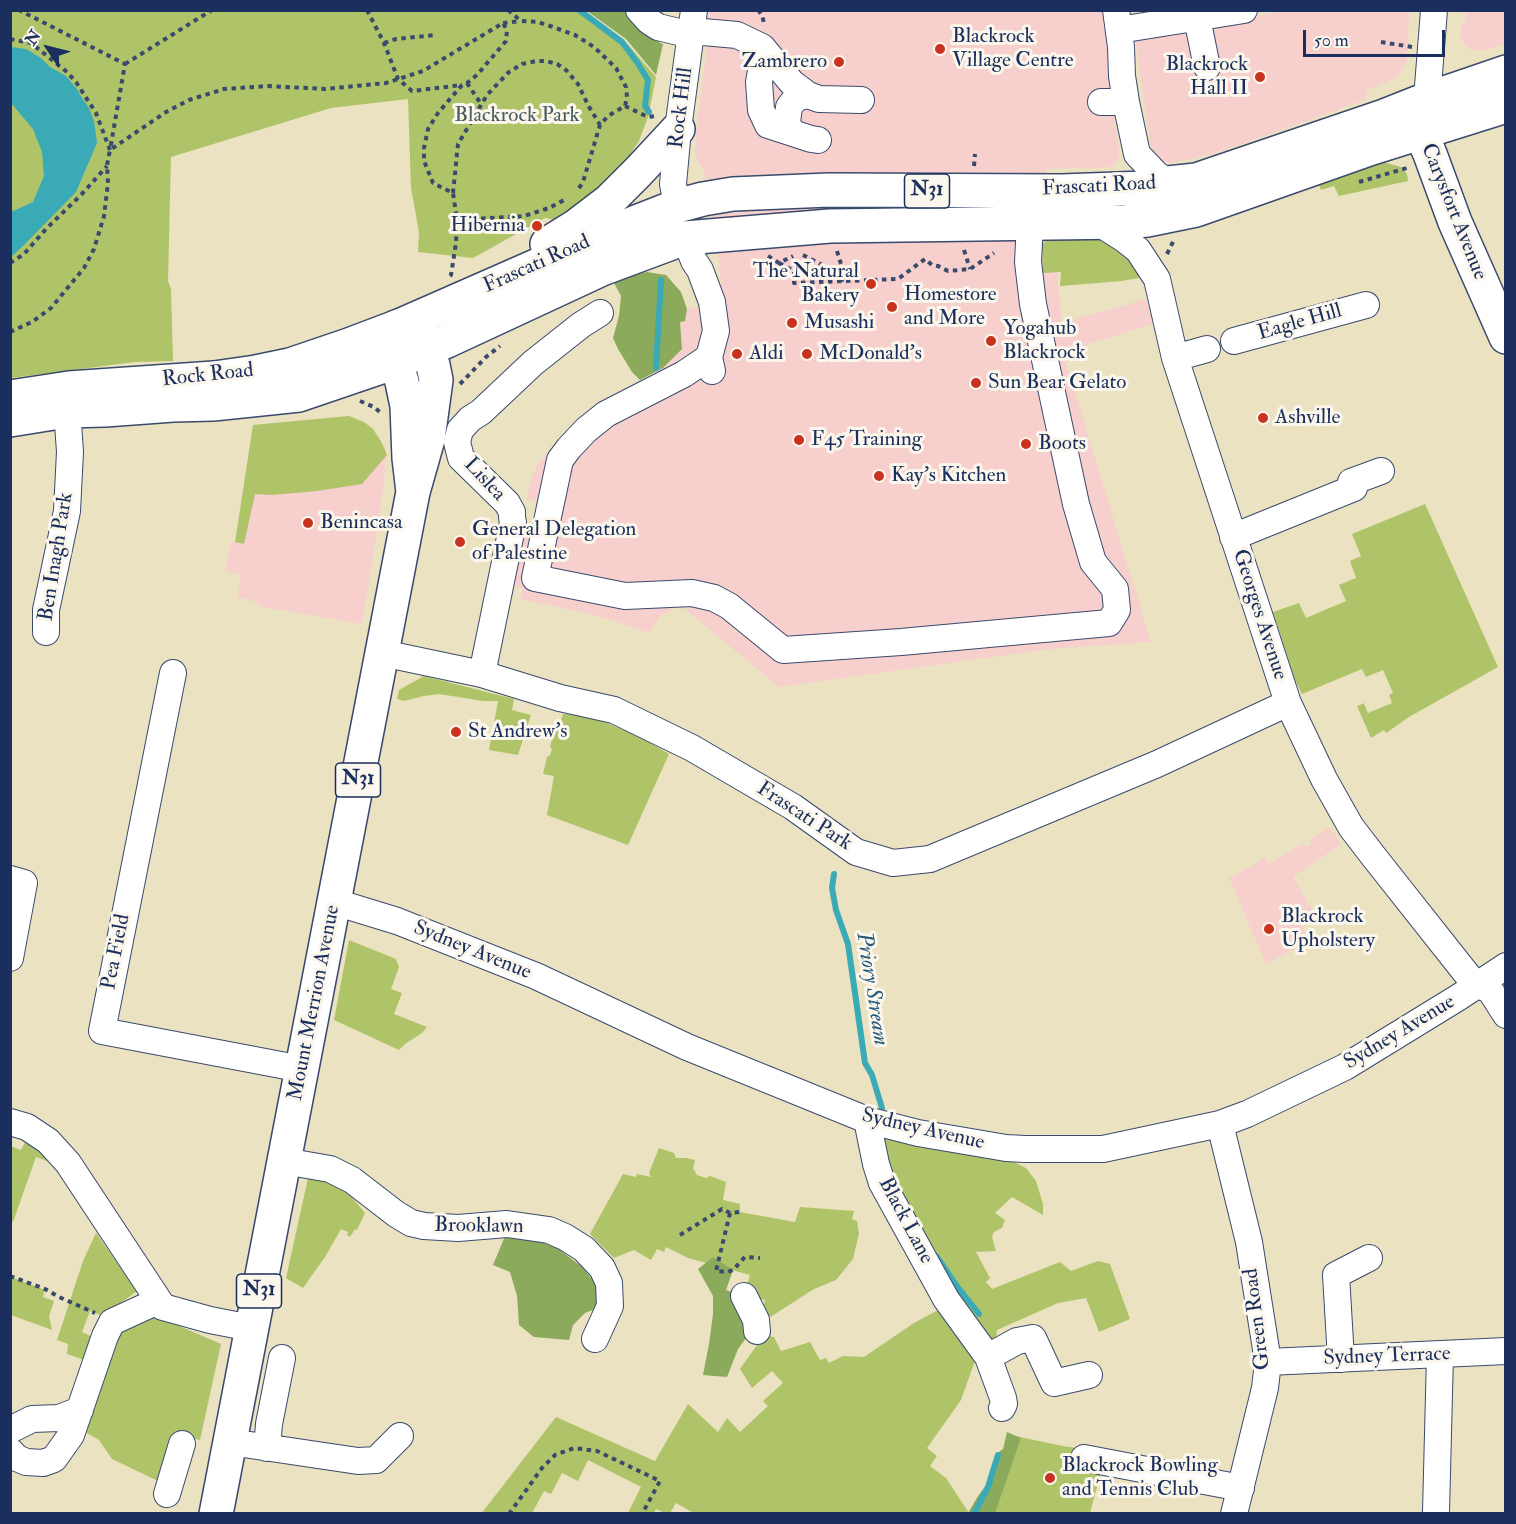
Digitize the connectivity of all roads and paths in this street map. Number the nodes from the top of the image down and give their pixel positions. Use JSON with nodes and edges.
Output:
{"nodes":[{"id":1,"x":19,"y":10,"type":"edge"},
{"id":2,"x":212,"y":10,"type":"edge"},
{"id":3,"x":368,"y":10,"type":"edge"},
{"id":4,"x":508,"y":10,"type":"edge"},
{"id":5,"x":639,"y":10,"type":"edge"},
{"id":6,"x":1244,"y":10,"type":"edge"},
{"id":7,"x":1434,"y":10,"type":"edge"},
{"id":8,"x":1197,"y":18,"type":"junction"},
{"id":9,"x":1117,"y":20,"type":"edge"},
{"id":10,"x":521,"y":21,"type":"junction"},
{"id":11,"x":503,"y":23,"type":"junction"},
{"id":12,"x":692,"y":25,"type":"edge"},
{"id":13,"x":435,"y":35,"type":"dead end"},
{"id":14,"x":10,"y":39,"type":"edge"},
{"id":15,"x":749,"y":40,"type":"junction"},
{"id":16,"x":1381,"y":42,"type":"dead end"},
{"id":17,"x":384,"y":43,"type":"junction"},
{"id":18,"x":1412,"y":47,"type":"dead end"},
{"id":19,"x":125,"y":64,"type":"junction"},
{"id":20,"x":1207,"y":67,"type":"dead end"},
{"id":21,"x":1506,"y":72,"type":"edge"},
{"id":22,"x":398,"y":79,"type":"junction"},
{"id":23,"x":465,"y":84,"type":"junction"},
{"id":24,"x":808,"y":95,"type":"junction"},
{"id":25,"x":1427,"y":99,"type":"junction"},
{"id":26,"x":861,"y":100,"type":"dead end"},
{"id":27,"x":481,"y":105,"type":"junction"},
{"id":28,"x":625,"y":106,"type":"junction"},
{"id":29,"x":1506,"y":106,"type":"edge"},
{"id":30,"x":648,"y":117,"type":"dead end"},
{"id":31,"x":600,"y":125,"type":"junction"},
{"id":32,"x":678,"y":129,"type":"junction"},
{"id":33,"x":791,"y":132,"type":"junction"},
{"id":34,"x":1421,"y":133,"type":"junction"},
{"id":35,"x":819,"y":140,"type":"dead end"},
{"id":36,"x":110,"y":150,"type":"junction"},
{"id":37,"x":975,"y":154,"type":"dead end"},
{"id":38,"x":107,"y":165,"type":"junction"},
{"id":39,"x":974,"y":170,"type":"dead end"},
{"id":40,"x":1168,"y":183,"type":"junction"},
{"id":41,"x":453,"y":193,"type":"junction"},
{"id":42,"x":676,"y":206,"type":"junction"},
{"id":43,"x":1196,"y":210,"type":"junction"},
{"id":44,"x":457,"y":220,"type":"junction"},
{"id":45,"x":1099,"y":222,"type":"junction"},
{"id":46,"x":1030,"y":223,"type":"junction"},
{"id":47,"x":685,"y":237,"type":"junction"},
{"id":48,"x":962,"y":244,"type":"dead end"},
{"id":49,"x":836,"y":248,"type":"dead end"},
{"id":50,"x":931,"y":249,"type":"dead end"},
{"id":51,"x":759,"y":252,"type":"dead end"},
{"id":52,"x":994,"y":253,"type":"dead end"},
{"id":53,"x":925,"y":259,"type":"junction"},
{"id":54,"x":10,"y":263,"type":"edge"},
{"id":55,"x":779,"y":263,"type":"junction"},
{"id":56,"x":841,"y":269,"type":"junction"},
{"id":57,"x":970,"y":269,"type":"junction"},
{"id":58,"x":442,"y":279,"type":"dead end"},
{"id":59,"x":1157,"y":279,"type":"junction"},
{"id":60,"x":842,"y":284,"type":"junction"},
{"id":61,"x":474,"y":292,"type":"junction"},
{"id":62,"x":1366,"y":304,"type":"dead end"},
{"id":63,"x":600,"y":314,"type":"dead end"},
{"id":64,"x":399,"y":326,"type":"junction"},
{"id":65,"x":10,"y":332,"type":"edge"},
{"id":66,"x":1506,"y":337,"type":"edge"},
{"id":67,"x":1234,"y":341,"type":"dead end"},
{"id":68,"x":502,"y":344,"type":"dead end"},
{"id":69,"x":1207,"y":349,"type":"dead end"},
{"id":70,"x":1176,"y":358,"type":"junction"},
{"id":71,"x":396,"y":362,"type":"junction"},
{"id":72,"x":440,"y":373,"type":"junction"},
{"id":73,"x":10,"y":397,"type":"edge"},
{"id":74,"x":354,"y":400,"type":"dead end"},
{"id":75,"x":66,"y":411,"type":"junction"},
{"id":76,"x":10,"y":420,"type":"edge"},
{"id":77,"x":388,"y":421,"type":"dead end"},
{"id":78,"x":1381,"y":471,"type":"dead end"},
{"id":79,"x":413,"y":492,"type":"junction"},
{"id":80,"x":1233,"y":537,"type":"junction"},
{"id":81,"x":46,"y":632,"type":"dead end"},
{"id":82,"x":382,"y":653,"type":"junction"},
{"id":83,"x":173,"y":673,"type":"dead end"},
{"id":84,"x":482,"y":674,"type":"junction"},
{"id":85,"x":1288,"y":702,"type":"junction"},
{"id":86,"x":10,"y":879,"type":"edge"},
{"id":87,"x":335,"y":902,"type":"junction"},
{"id":88,"x":10,"y":957,"type":"edge"},
{"id":89,"x":1506,"y":966,"type":"edge"},
{"id":90,"x":1478,"y":985,"type":"junction"},
{"id":91,"x":1506,"y":1015,"type":"edge"},
{"id":92,"x":302,"y":1069,"type":"junction"},
{"id":93,"x":867,"y":1120,"type":"junction"},
{"id":94,"x":10,"y":1122,"type":"edge"},
{"id":95,"x":1220,"y":1124,"type":"junction"},
{"id":96,"x":284,"y":1161,"type":"junction"},
{"id":97,"x":740,"y":1212,"type":"dead end"},
{"id":98,"x":730,"y":1213,"type":"junction"},
{"id":99,"x":680,"y":1235,"type":"dead end"},
{"id":100,"x":760,"y":1258,"type":"dead end"},
{"id":101,"x":1369,"y":1258,"type":"dead end"},
{"id":102,"x":10,"y":1276,"type":"edge"},
{"id":103,"x":744,"y":1296,"type":"dead end"},
{"id":104,"x":157,"y":1299,"type":"junction"},
{"id":105,"x":102,"y":1316,"type":"dead end"},
{"id":106,"x":251,"y":1328,"type":"junction"},
{"id":107,"x":757,"y":1331,"type":"dead end"},
{"id":108,"x":595,"y":1339,"type":"dead end"},
{"id":109,"x":1506,"y":1352,"type":"edge"},
{"id":110,"x":991,"y":1355,"type":"junction"},
{"id":111,"x":1440,"y":1355,"type":"junction"},
{"id":112,"x":282,"y":1358,"type":"dead end"},
{"id":113,"x":1341,"y":1359,"type":"junction"},
{"id":114,"x":1268,"y":1362,"type":"junction"},
{"id":115,"x":1089,"y":1375,"type":"dead end"},
{"id":116,"x":1005,"y":1406,"type":"dead end"},
{"id":117,"x":80,"y":1410,"type":"junction"},
{"id":118,"x":10,"y":1430,"type":"edge"},
{"id":119,"x":400,"y":1436,"type":"dead end"},
{"id":120,"x":230,"y":1442,"type":"junction"},
{"id":121,"x":182,"y":1444,"type":"dead end"},
{"id":122,"x":267,"y":1448,"type":"junction"},
{"id":123,"x":10,"y":1451,"type":"edge"},
{"id":124,"x":1084,"y":1458,"type":"dead end"},
{"id":125,"x":1241,"y":1488,"type":"junction"},
{"id":126,"x":166,"y":1494,"type":"dead end"},
{"id":127,"x":1436,"y":1512,"type":"edge"},
{"id":128,"x":216,"y":1514,"type":"edge"},
{"id":129,"x":509,"y":1514,"type":"edge"},
{"id":130,"x":642,"y":1514,"type":"edge"},
{"id":131,"x":1234,"y":1514,"type":"edge"}],
"edges":[{"from":1,"to":19,"type":"path"},
{"from":2,"to":19,"type":"path"},
{"from":3,"to":17,"type":"path"},
{"from":4,"to":10,"type":"path"},
{"from":5,"to":12,"type":"street"},
{"from":6,"to":8,"type":"street"},
{"from":7,"to":25,"type":"street","name":"Carysfort Avenue"},
{"from":8,"to":9,"type":"street"},
{"from":8,"to":20,"type":"street"},
{"from":9,"to":40,"type":"street"},
{"from":10,"to":11,"type":"path"},
{"from":10,"to":28,"type":"path"},
{"from":11,"to":22,"type":"path"},
{"from":11,"to":23,"type":"path"},
{"from":12,"to":15,"type":"street"},
{"from":12,"to":32,"type":"street","name":"Rock Hill"},
{"from":13,"to":17,"type":"path"},
{"from":14,"to":36,"type":"path"},
{"from":15,"to":24,"type":"street"},
{"from":15,"to":33,"type":"street"},
{"from":16,"to":18,"type":"path"},
{"from":17,"to":22,"type":"path"},
{"from":19,"to":36,"type":"path"},
{"from":21,"to":25,"type":"main road","name":"Frascati Road","number":"N31"},
{"from":22,"to":23,"type":"path"},
{"from":22,"to":36,"type":"path"},
{"from":23,"to":27,"type":"path"},
{"from":23,"to":41,"type":"path"},
{"from":24,"to":26,"type":"street"},
{"from":24,"to":33,"type":"street"},
{"from":25,"to":34,"type":"main road","name":"Carysfort Avenue"},
{"from":25,"to":40,"type":"main road","name":"Frascati Road","number":"N31"},
{"from":27,"to":31,"type":"path"},
{"from":27,"to":41,"type":"path"},
{"from":28,"to":30,"type":"path"},
{"from":28,"to":31,"type":"path"},
{"from":29,"to":34,"type":"main road","name":"Frascati Road","number":"N31"},
{"from":31,"to":44,"type":"path"},
{"from":32,"to":42,"type":"street","name":"Rock Hill"},
{"from":32,"to":61,"type":"main road","number":"N31"},
{"from":33,"to":35,"type":"street"},
{"from":34,"to":43,"type":"main road","name":"Frascati Road","number":"N31"},
{"from":34,"to":66,"type":"main road","name":"Carysfort Avenue"},
{"from":36,"to":38,"type":"path"},
{"from":37,"to":39,"type":"path"},
{"from":38,"to":54,"type":"path"},
{"from":38,"to":65,"type":"path"},
{"from":40,"to":42,"type":"main road","name":"Frascati Road","number":"N31"},
{"from":41,"to":44,"type":"path"},
{"from":42,"to":47,"type":"main road"},
{"from":42,"to":61,"type":"main road","name":"Frascati Road","number":"N31"},
{"from":43,"to":45,"type":"main road","name":"Frascati Road","number":"N31"},
{"from":43,"to":59,"type":"path"},
{"from":44,"to":58,"type":"path"},
{"from":45,"to":46,"type":"main road","name":"Frascati Road","number":"N31"},
{"from":45,"to":59,"type":"street","name":"Georges Avenue"},
{"from":46,"to":47,"type":"main road","name":"Frascati Road","number":"N31"},
{"from":46,"to":47,"type":"street"},
{"from":47,"to":72,"type":"main road","name":"Frascati Road","number":"N31"},
{"from":48,"to":57,"type":"path"},
{"from":49,"to":56,"type":"path"},
{"from":50,"to":53,"type":"path"},
{"from":51,"to":55,"type":"path"},
{"from":52,"to":57,"type":"path"},
{"from":53,"to":57,"type":"path"},
{"from":53,"to":60,"type":"path"},
{"from":55,"to":56,"type":"path"},
{"from":55,"to":60,"type":"path"},
{"from":56,"to":60,"type":"path"},
{"from":59,"to":70,"type":"street","name":"Georges Avenue"},
{"from":61,"to":64,"type":"main road","name":"Frascati Road","number":"N31"},
{"from":62,"to":67,"type":"street","name":"Eagle Hill"},
{"from":63,"to":84,"type":"street","name":"Lislea"},
{"from":64,"to":71,"type":"main road","name":"Mount Merrion Avenue","number":"N31"},
{"from":64,"to":72,"type":"main road"},
{"from":64,"to":73,"type":"main road","name":"Rock Road"},
{"from":68,"to":72,"type":"path"},
{"from":69,"to":70,"type":"street"},
{"from":70,"to":80,"type":"street","name":"Georges Avenue"},
{"from":71,"to":72,"type":"main road"},
{"from":71,"to":75,"type":"main road","name":"Rock Road"},
{"from":71,"to":79,"type":"main road","name":"Mount Merrion Avenue","number":"N31"},
{"from":72,"to":79,"type":"main road","name":"Mount Merrion Avenue","number":"N31"},
{"from":74,"to":77,"type":"path"},
{"from":75,"to":76,"type":"main road","name":"Rock Road"},
{"from":75,"to":81,"type":"street","name":"Ben Inagh Park"},
{"from":78,"to":80,"type":"street"},
{"from":79,"to":82,"type":"main road","name":"Mount Merrion Avenue","number":"N31"},
{"from":80,"to":85,"type":"street","name":"Georges Avenue"},
{"from":82,"to":84,"type":"street","name":"Frascati Park"},
{"from":82,"to":87,"type":"main road","name":"Mount Merrion Avenue","number":"N31"},
{"from":83,"to":92,"type":"street","name":"Pea Field"},
{"from":84,"to":85,"type":"street","name":"Frascati Park"},
{"from":85,"to":90,"type":"street","name":"Georges Avenue"},
{"from":86,"to":88,"type":"street"},
{"from":87,"to":92,"type":"main road","name":"Mount Merrion Avenue","number":"N31"},
{"from":87,"to":93,"type":"street","name":"Sydney Avenue"},
{"from":89,"to":90,"type":"street","name":"Sydney Avenue"},
{"from":90,"to":91,"type":"street","name":"Georges Avenue"},
{"from":90,"to":95,"type":"street","name":"Sydney Avenue"},
{"from":92,"to":96,"type":"main road","name":"Mount Merrion Avenue","number":"N31"},
{"from":93,"to":95,"type":"street","name":"Sydney Avenue"},
{"from":93,"to":110,"type":"street","name":"Black Lane"},
{"from":94,"to":104,"type":"street"},
{"from":95,"to":114,"type":"street","name":"Green Road"},
{"from":96,"to":106,"type":"main road","name":"Mount Merrion Avenue","number":"N31"},
{"from":96,"to":108,"type":"street","name":"Brooklawn"},
{"from":97,"to":98,"type":"path"},
{"from":98,"to":99,"type":"path"},
{"from":98,"to":100,"type":"path"},
{"from":101,"to":113,"type":"street"},
{"from":102,"to":105,"type":"path"},
{"from":103,"to":107,"type":"street"},
{"from":104,"to":106,"type":"street"},
{"from":104,"to":117,"type":"street"},
{"from":106,"to":120,"type":"main road","name":"Mount Merrion Avenue","number":"N31"},
{"from":109,"to":111,"type":"street","name":"Sydney Terrace"},
{"from":110,"to":115,"type":"street"},
{"from":110,"to":116,"type":"street","name":"Black Lane"},
{"from":111,"to":113,"type":"street","name":"Sydney Terrace"},
{"from":111,"to":127,"type":"street"},
{"from":112,"to":122,"type":"street"},
{"from":113,"to":114,"type":"street","name":"Sydney Terrace"},
{"from":114,"to":125,"type":"street","name":"Green Road"},
{"from":117,"to":118,"type":"street"},
{"from":117,"to":123,"type":"street"},
{"from":119,"to":122,"type":"street"},
{"from":120,"to":122,"type":"street"},
{"from":120,"to":128,"type":"main road","name":"Mount Merrion Avenue","number":"N31"},
{"from":121,"to":126,"type":"street"},
{"from":124,"to":125,"type":"street"},
{"from":125,"to":131,"type":"street","name":"Green Road"},
{"from":129,"to":130,"type":"path"}]}
